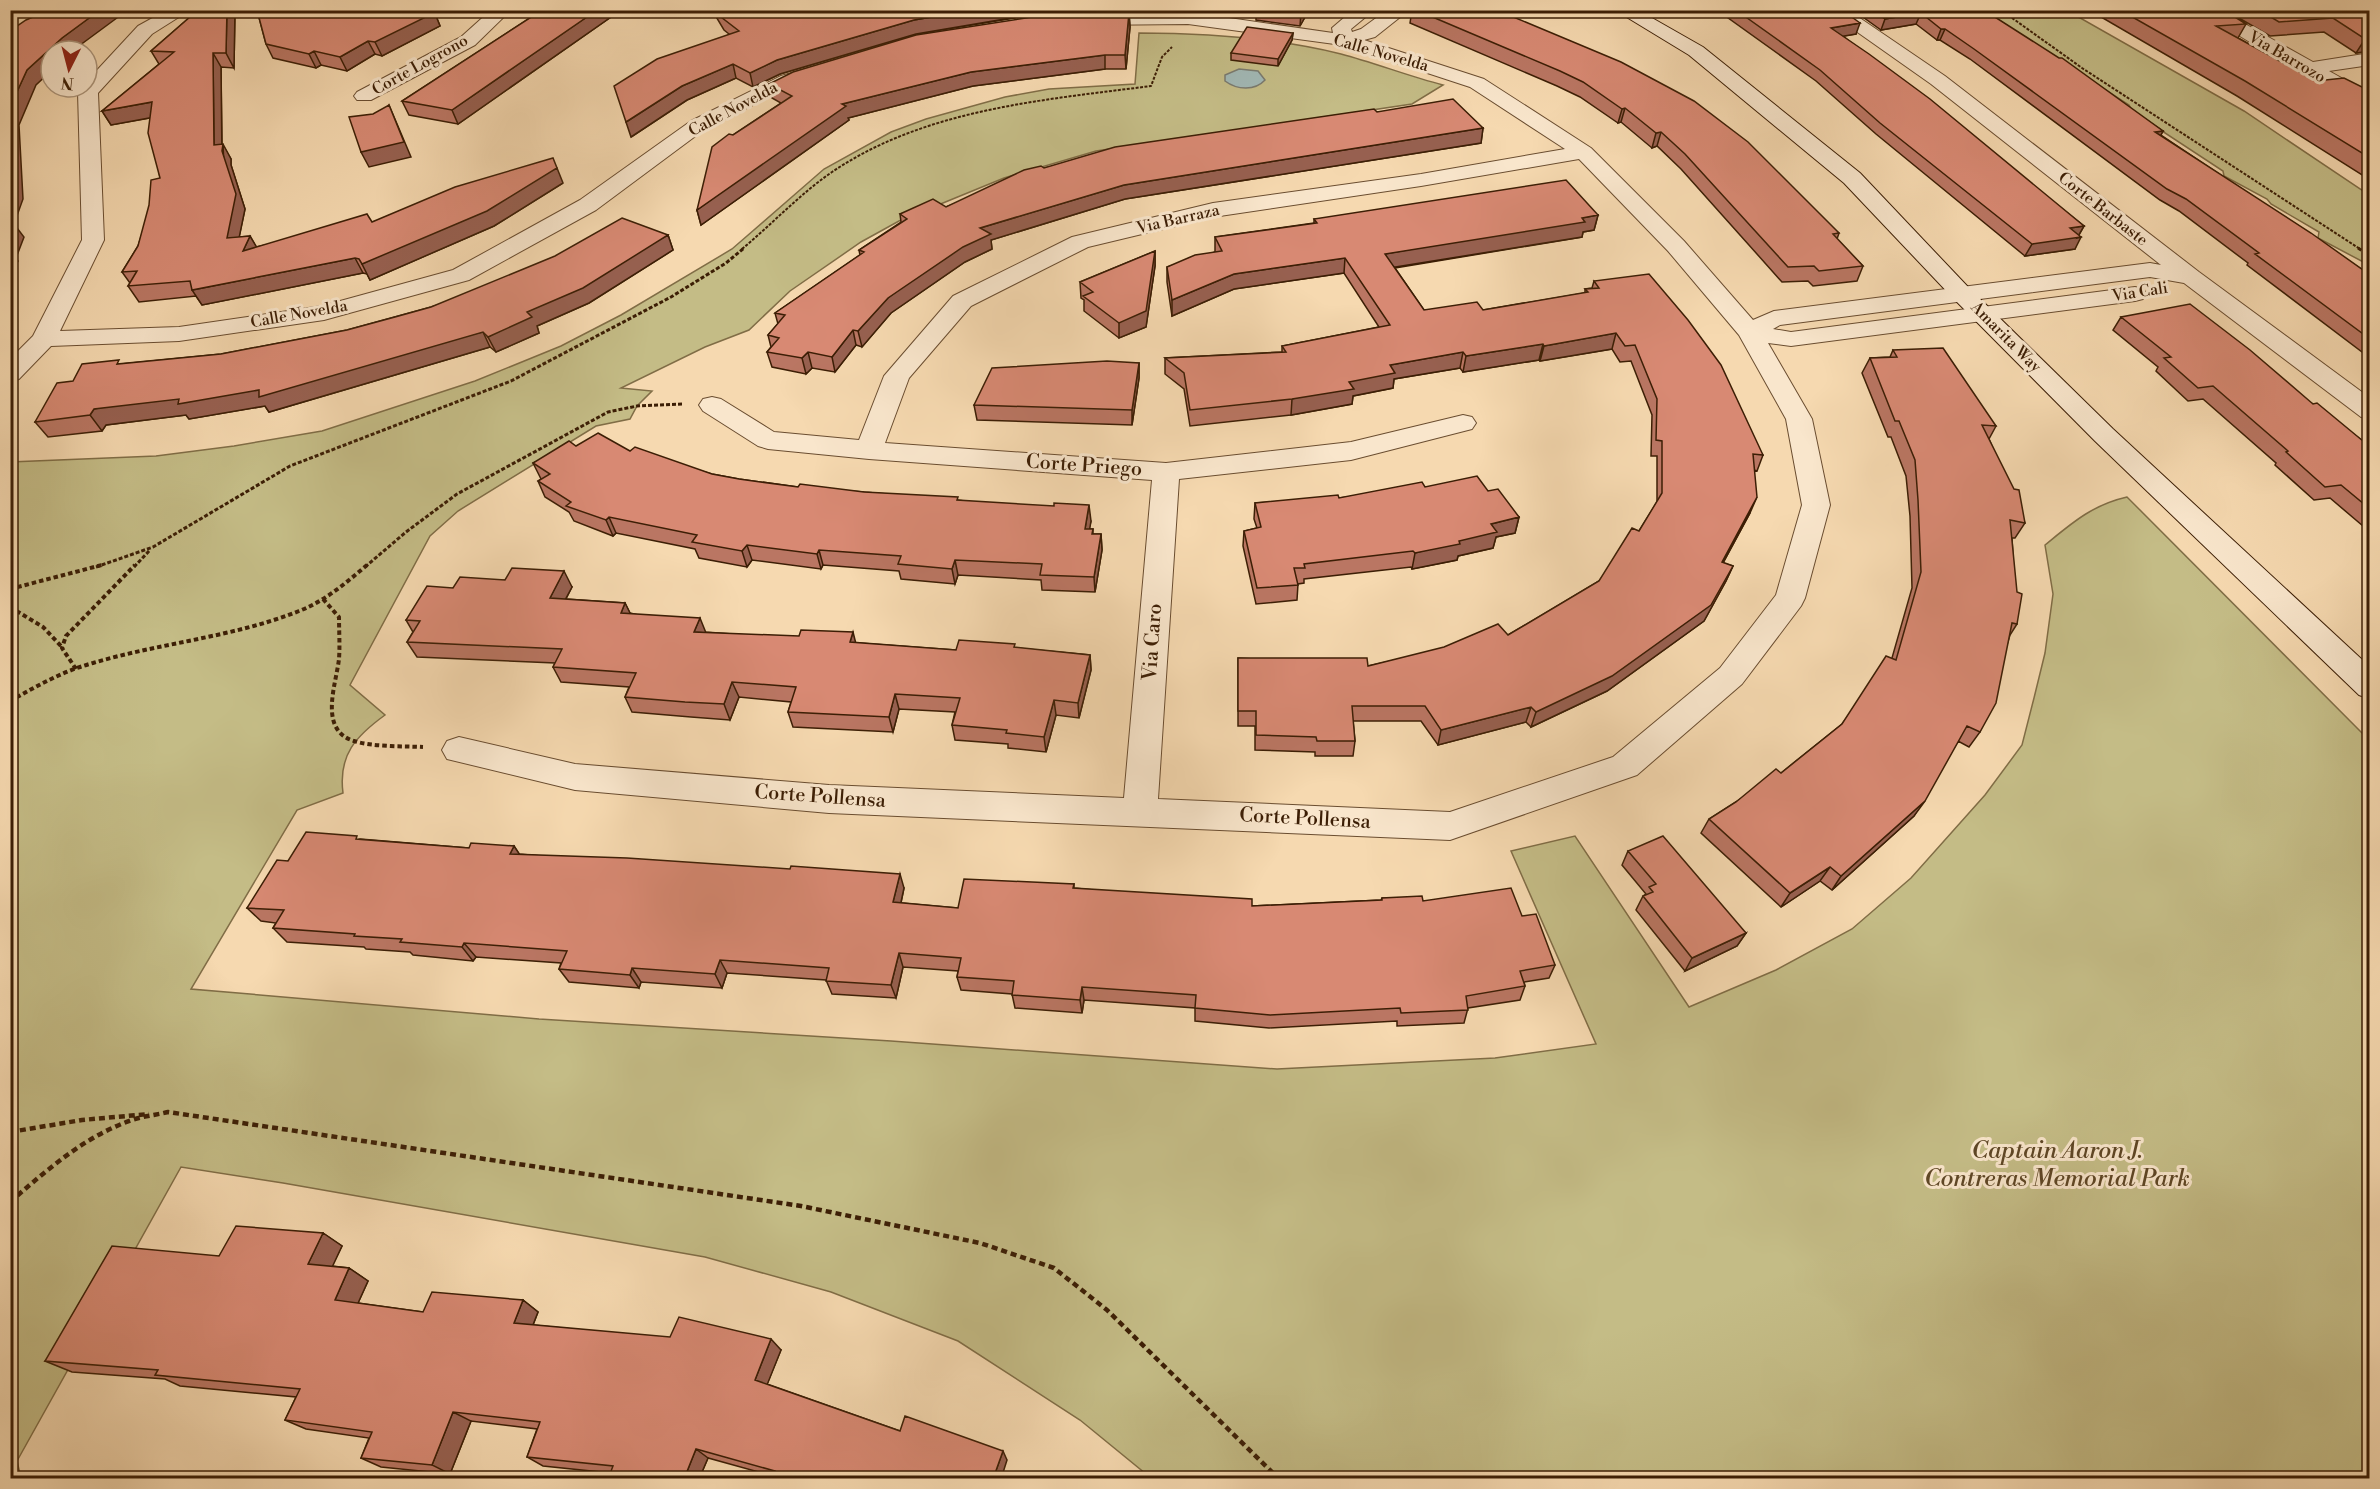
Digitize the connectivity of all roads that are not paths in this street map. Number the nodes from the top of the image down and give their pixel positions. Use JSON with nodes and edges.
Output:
{"nodes":[{"id":1,"x":181,"y":10,"type":"edge"},
{"id":2,"x":502,"y":10,"type":"edge"},
{"id":3,"x":1365,"y":10,"type":"edge"},
{"id":4,"x":1400,"y":10,"type":"edge"},
{"id":5,"x":1624,"y":10,"type":"edge"},
{"id":6,"x":1835,"y":10,"type":"edge"},
{"id":7,"x":2206,"y":10,"type":"edge"},
{"id":8,"x":1071,"y":19,"type":"edge"},
{"id":9,"x":1345,"y":40,"type":"junction"},
{"id":10,"x":2370,"y":59,"type":"edge"},
{"id":11,"x":831,"y":68,"type":"edge"},
{"id":12,"x":2308,"y":69,"type":"junction"},
{"id":13,"x":364,"y":96,"type":"dead end"},
{"id":14,"x":2370,"y":103,"type":"edge"},
{"id":15,"x":1584,"y":152,"type":"junction"},
{"id":16,"x":2191,"y":277,"type":"junction"},
{"id":17,"x":1961,"y":292,"type":"junction"},
{"id":18,"x":1984,"y":315,"type":"junction"},
{"id":19,"x":1750,"y":332,"type":"junction"},
{"id":20,"x":44,"y":339,"type":"junction"},
{"id":21,"x":10,"y":374,"type":"edge"},
{"id":22,"x":712,"y":405,"type":"road end"},
{"id":23,"x":2370,"y":411,"type":"edge"},
{"id":24,"x":1463,"y":423,"type":"dead end"},
{"id":25,"x":869,"y":450,"type":"junction"},
{"id":26,"x":1166,"y":472,"type":"junction"},
{"id":27,"x":2370,"y":687,"type":"edge"},
{"id":28,"x":459,"y":750,"type":"road end"},
{"id":29,"x":1140,"y":812,"type":"junction"}],
"edges":[{"from":1,"to":20,"type":"street"},
{"from":2,"to":13,"type":"street","name":"Corte Logrono"},
{"from":3,"to":9,"type":"street"},
{"from":4,"to":9,"type":"street"},
{"from":5,"to":17,"type":"street","name":"Amarita Way"},
{"from":6,"to":16,"type":"street","name":"Corte Barbaste"},
{"from":7,"to":12,"type":"street","name":"Via Barrozo"},
{"from":8,"to":9,"type":"street","name":"Calle Novelda"},
{"from":9,"to":15,"type":"street","name":"Calle Novelda"},
{"from":10,"to":12,"type":"street"},
{"from":11,"to":20,"type":"street","name":"Calle Novelda"},
{"from":12,"to":14,"type":"street","name":"Via Barrozo"},
{"from":15,"to":19,"type":"street","name":"Calle Novelda"},
{"from":15,"to":25,"type":"street","name":"Via Barraza"},
{"from":16,"to":17,"type":"street","name":"Via Cali"},
{"from":16,"to":18,"type":"street","name":"Via Cali"},
{"from":16,"to":23,"type":"street","name":"Corte Barbaste"},
{"from":17,"to":18,"type":"street","name":"Amarita Way"},
{"from":17,"to":19,"type":"street","name":"Via Cali"},
{"from":18,"to":19,"type":"street","name":"Via Cali"},
{"from":18,"to":27,"type":"street","name":"Amarita Way"},
{"from":19,"to":29,"type":"street","name":"Corte Pollensa"},
{"from":20,"to":21,"type":"street"},
{"from":22,"to":25,"type":"street","name":"Corte Priego"},
{"from":24,"to":26,"type":"street","name":"Corte Priego"},
{"from":25,"to":26,"type":"street","name":"Corte Priego"},
{"from":26,"to":29,"type":"street","name":"Via Caro"},
{"from":28,"to":29,"type":"street","name":"Corte Pollensa"}]}
